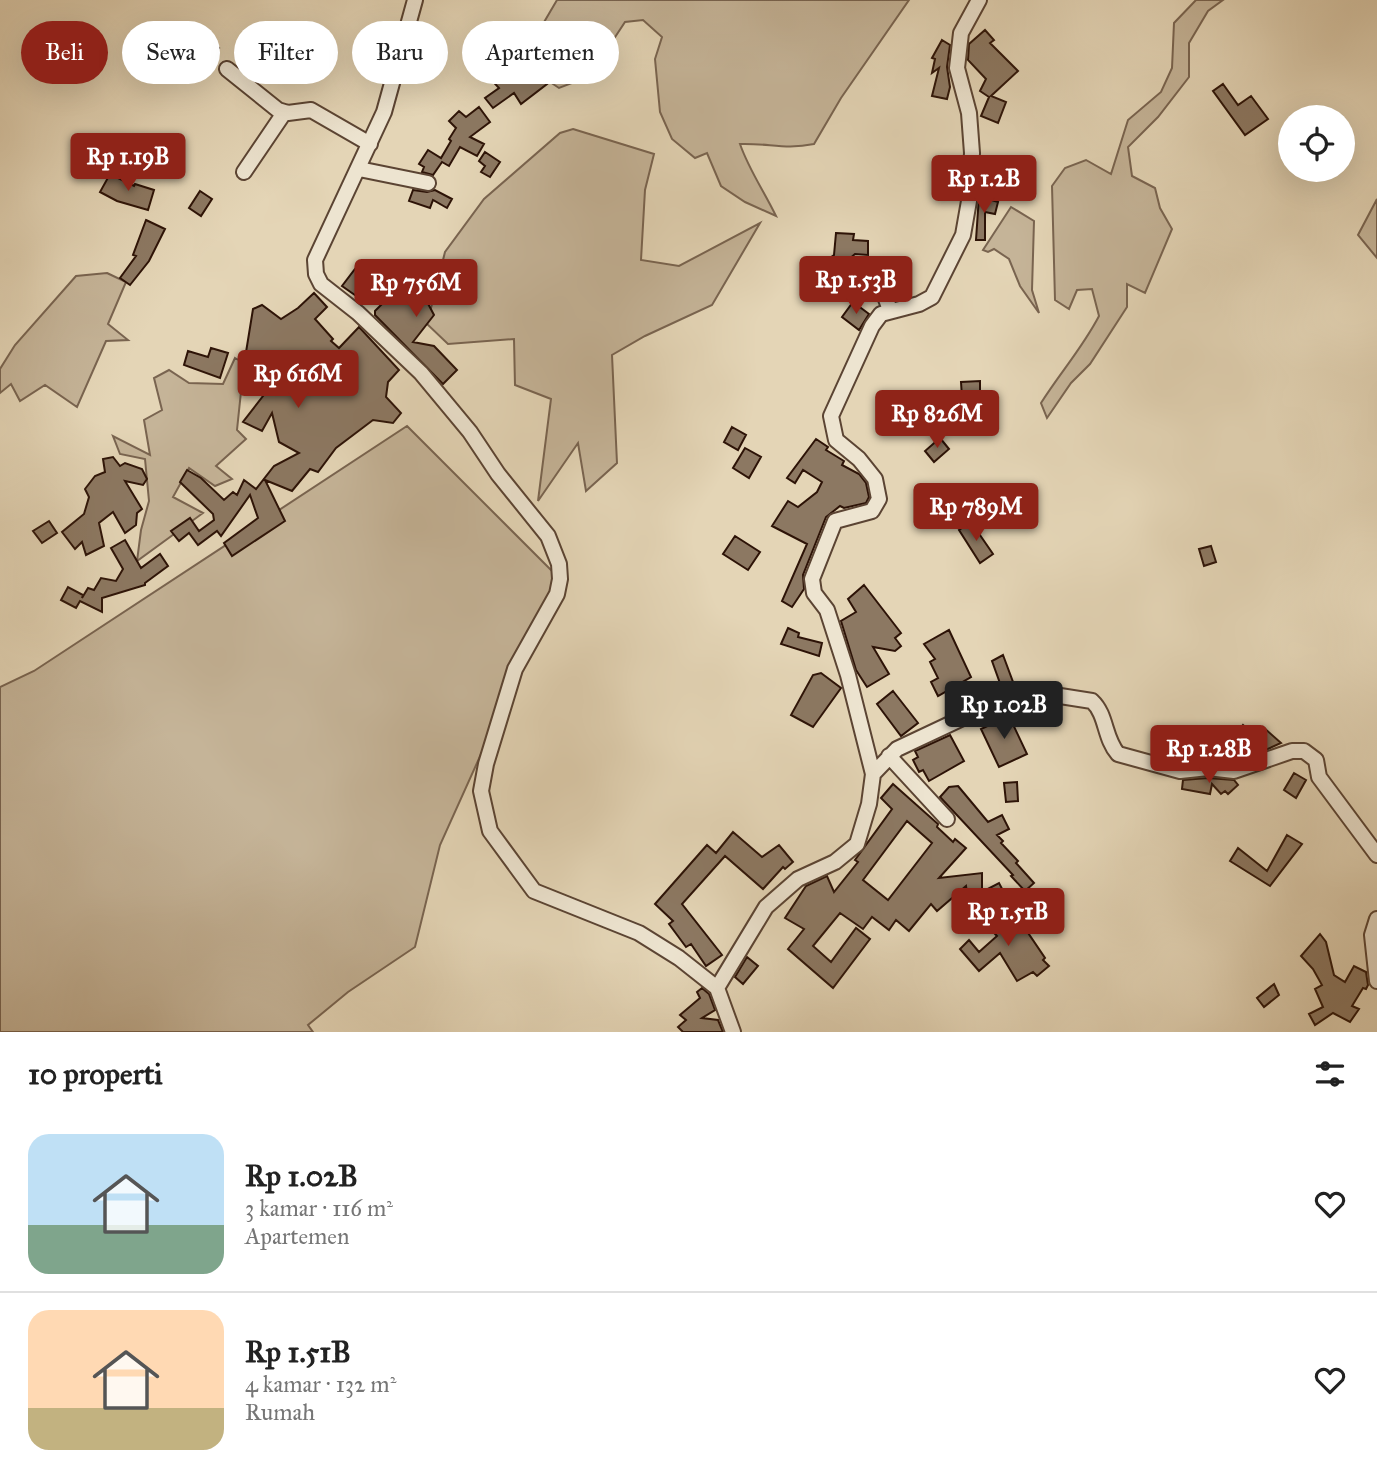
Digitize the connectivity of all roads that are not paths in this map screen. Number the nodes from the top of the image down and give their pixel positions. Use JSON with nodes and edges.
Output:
{"nodes":[{"id":1,"x":415,"y":0,"type":"edge"},
{"id":2,"x":979,"y":0,"type":"edge"},
{"id":3,"x":227,"y":69,"type":"dead end"},
{"id":4,"x":284,"y":113,"type":"junction"},
{"id":5,"x":370,"y":144,"type":"junction"},
{"id":6,"x":359,"y":169,"type":"junction"},
{"id":7,"x":244,"y":172,"type":"dead end"},
{"id":8,"x":428,"y":183,"type":"dead end"},
{"id":9,"x":873,"y":268,"type":"dead end"},
{"id":10,"x":890,"y":311,"type":"junction"},
{"id":11,"x":889,"y":756,"type":"junction"},
{"id":12,"x":873,"y":775,"type":"junction"},
{"id":13,"x":947,"y":819,"type":"dead end"},
{"id":14,"x":1377,"y":855,"type":"edge"},
{"id":15,"x":1377,"y":919,"type":"edge"},
{"id":16,"x":1377,"y":981,"type":"edge"},
{"id":17,"x":717,"y":988,"type":"junction"},
{"id":18,"x":733,"y":1032,"type":"edge"}],
"edges":[{"from":1,"to":5,"type":"street"},
{"from":2,"to":10,"type":"street"},
{"from":3,"to":4,"type":"street"},
{"from":4,"to":5,"type":"street"},
{"from":4,"to":7,"type":"street"},
{"from":5,"to":6,"type":"street"},
{"from":6,"to":8,"type":"street"},
{"from":6,"to":17,"type":"street"},
{"from":9,"to":10,"type":"street"},
{"from":10,"to":12,"type":"street"},
{"from":11,"to":12,"type":"street"},
{"from":11,"to":13,"type":"street"},
{"from":11,"to":14,"type":"street"},
{"from":12,"to":17,"type":"street"},
{"from":15,"to":16,"type":"street"},
{"from":17,"to":18,"type":"street"}]}
